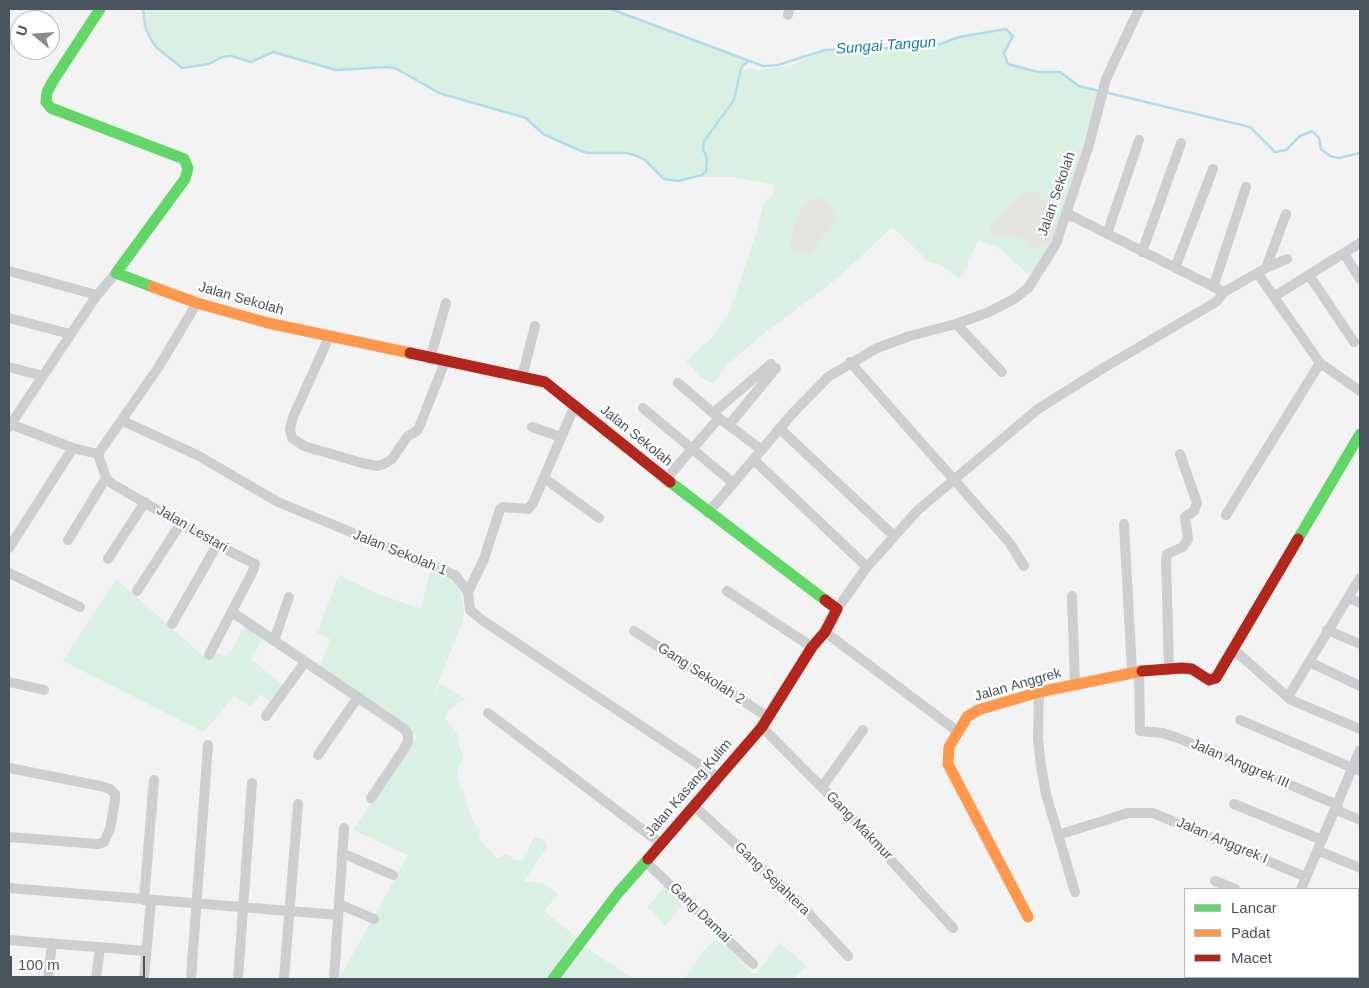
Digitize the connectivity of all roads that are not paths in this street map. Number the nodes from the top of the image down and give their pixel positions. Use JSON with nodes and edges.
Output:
{"nodes":[{"id":1,"x":100,"y":9,"type":"edge"},
{"id":2,"x":1139,"y":9,"type":"edge"},
{"id":3,"x":1139,"y":140,"type":"dead end"},
{"id":4,"x":1181,"y":143,"type":"dead end"},
{"id":5,"x":1213,"y":169,"type":"dead end"},
{"id":6,"x":1246,"y":187,"type":"dead end"},
{"id":7,"x":1068,"y":214,"type":"junction"},
{"id":8,"x":1286,"y":214,"type":"dead end"},
{"id":9,"x":1106,"y":234,"type":"junction"},
{"id":10,"x":1360,"y":242,"type":"edge"},
{"id":11,"x":1142,"y":252,"type":"junction"},
{"id":12,"x":1344,"y":253,"type":"junction"},
{"id":13,"x":1287,"y":259,"type":"dead end"},
{"id":14,"x":1175,"y":268,"type":"junction"},
{"id":15,"x":9,"y":271,"type":"edge"},
{"id":16,"x":1262,"y":271,"type":"junction"},
{"id":17,"x":116,"y":273,"type":"junction"},
{"id":18,"x":1309,"y":275,"type":"junction"},
{"id":19,"x":1360,"y":279,"type":"edge"},
{"id":20,"x":1214,"y":285,"type":"junction"},
{"id":21,"x":1224,"y":292,"type":"junction"},
{"id":22,"x":97,"y":295,"type":"junction"},
{"id":23,"x":1275,"y":296,"type":"junction"},
{"id":24,"x":196,"y":303,"type":"junction"},
{"id":25,"x":446,"y":303,"type":"dead end"},
{"id":26,"x":9,"y":318,"type":"edge"},
{"id":27,"x":956,"y":324,"type":"junction"},
{"id":28,"x":535,"y":326,"type":"dead end"},
{"id":29,"x":70,"y":334,"type":"junction"},
{"id":30,"x":329,"y":337,"type":"junction"},
{"id":31,"x":1354,"y":342,"type":"dead end"},
{"id":32,"x":430,"y":359,"type":"junction"},
{"id":33,"x":445,"y":362,"type":"junction"},
{"id":34,"x":850,"y":362,"type":"junction"},
{"id":35,"x":1320,"y":363,"type":"junction"},
{"id":36,"x":9,"y":367,"type":"edge"},
{"id":37,"x":1002,"y":372,"type":"dead end"},
{"id":38,"x":43,"y":376,"type":"junction"},
{"id":39,"x":522,"y":377,"type":"junction"},
{"id":40,"x":678,"y":383,"type":"dead end"},
{"id":41,"x":1360,"y":391,"type":"edge"},
{"id":42,"x":575,"y":405,"type":"junction"},
{"id":43,"x":643,"y":408,"type":"dead end"},
{"id":44,"x":716,"y":416,"type":"junction"},
{"id":45,"x":11,"y":421,"type":"edge"},
{"id":46,"x":122,"y":422,"type":"junction"},
{"id":47,"x":730,"y":424,"type":"junction"},
{"id":48,"x":532,"y":427,"type":"dead end"},
{"id":49,"x":779,"y":428,"type":"junction"},
{"id":50,"x":1360,"y":434,"type":"edge"},
{"id":51,"x":561,"y":436,"type":"junction"},
{"id":52,"x":72,"y":448,"type":"junction"},
{"id":53,"x":693,"y":448,"type":"junction"},
{"id":54,"x":762,"y":450,"type":"junction"},
{"id":55,"x":98,"y":454,"type":"junction"},
{"id":56,"x":1180,"y":454,"type":"dead end"},
{"id":57,"x":754,"y":460,"type":"junction"},
{"id":58,"x":106,"y":478,"type":"junction"},
{"id":59,"x":544,"y":478,"type":"junction"},
{"id":60,"x":666,"y":479,"type":"junction"},
{"id":61,"x":955,"y":481,"type":"junction"},
{"id":62,"x":732,"y":482,"type":"junction"},
{"id":63,"x":145,"y":502,"type":"junction"},
{"id":64,"x":708,"y":513,"type":"junction"},
{"id":65,"x":1226,"y":515,"type":"dead end"},
{"id":66,"x":599,"y":518,"type":"dead end"},
{"id":67,"x":181,"y":523,"type":"junction"},
{"id":68,"x":1124,"y":524,"type":"dead end"},
{"id":69,"x":894,"y":536,"type":"junction"},
{"id":70,"x":68,"y":540,"type":"dead end"},
{"id":71,"x":218,"y":545,"type":"junction"},
{"id":72,"x":9,"y":548,"type":"edge"},
{"id":73,"x":108,"y":559,"type":"dead end"},
{"id":74,"x":1024,"y":566,"type":"dead end"},
{"id":75,"x":867,"y":567,"type":"junction"},
{"id":76,"x":9,"y":573,"type":"edge"},
{"id":77,"x":1360,"y":578,"type":"edge"},
{"id":78,"x":137,"y":591,"type":"dead end"},
{"id":79,"x":727,"y":591,"type":"dead end"},
{"id":80,"x":468,"y":592,"type":"junction"},
{"id":81,"x":1072,"y":596,"type":"dead end"},
{"id":82,"x":289,"y":597,"type":"dead end"},
{"id":83,"x":1349,"y":598,"type":"junction"},
{"id":84,"x":1360,"y":603,"type":"edge"},
{"id":85,"x":80,"y":607,"type":"dead end"},
{"id":86,"x":837,"y":608,"type":"junction"},
{"id":87,"x":232,"y":612,"type":"junction"},
{"id":88,"x":172,"y":624,"type":"dead end"},
{"id":89,"x":1327,"y":630,"type":"junction"},
{"id":90,"x":634,"y":631,"type":"dead end"},
{"id":91,"x":825,"y":632,"type":"junction"},
{"id":92,"x":274,"y":641,"type":"junction"},
{"id":93,"x":1360,"y":644,"type":"edge"},
{"id":94,"x":812,"y":647,"type":"junction"},
{"id":95,"x":1233,"y":649,"type":"junction"},
{"id":96,"x":209,"y":655,"type":"dead end"},
{"id":97,"x":305,"y":662,"type":"junction"},
{"id":98,"x":1309,"y":662,"type":"junction"},
{"id":99,"x":1169,"y":668,"type":"junction"},
{"id":100,"x":1135,"y":671,"type":"junction"},
{"id":101,"x":9,"y":682,"type":"edge"},
{"id":102,"x":1075,"y":685,"type":"junction"},
{"id":103,"x":1360,"y":686,"type":"edge"},
{"id":104,"x":44,"y":690,"type":"dead end"},
{"id":105,"x":1038,"y":692,"type":"junction"},
{"id":106,"x":1288,"y":697,"type":"junction"},
{"id":107,"x":358,"y":698,"type":"junction"},
{"id":108,"x":488,"y":713,"type":"dead end"},
{"id":109,"x":266,"y":716,"type":"dead end"},
{"id":110,"x":1240,"y":720,"type":"dead end"},
{"id":111,"x":765,"y":722,"type":"junction"},
{"id":112,"x":1360,"y":729,"type":"edge"},
{"id":113,"x":863,"y":730,"type":"dead end"},
{"id":114,"x":957,"y":731,"type":"junction"},
{"id":115,"x":208,"y":745,"type":"dead end"},
{"id":116,"x":1360,"y":750,"type":"edge"},
{"id":117,"x":318,"y":755,"type":"dead end"},
{"id":118,"x":9,"y":768,"type":"edge"},
{"id":119,"x":1357,"y":769,"type":"edge"},
{"id":120,"x":718,"y":777,"type":"junction"},
{"id":121,"x":154,"y":780,"type":"dead end"},
{"id":122,"x":252,"y":783,"type":"dead end"},
{"id":123,"x":822,"y":788,"type":"junction"},
{"id":124,"x":371,"y":798,"type":"dead end"},
{"id":125,"x":298,"y":804,"type":"dead end"},
{"id":126,"x":1234,"y":804,"type":"dead end"},
{"id":127,"x":694,"y":806,"type":"junction"},
{"id":128,"x":1337,"y":807,"type":"junction"},
{"id":129,"x":1360,"y":820,"type":"edge"},
{"id":130,"x":344,"y":828,"type":"dead end"},
{"id":131,"x":1058,"y":835,"type":"junction"},
{"id":132,"x":9,"y":838,"type":"edge"},
{"id":133,"x":1322,"y":840,"type":"junction"},
{"id":134,"x":660,"y":843,"type":"junction"},
{"id":135,"x":1318,"y":851,"type":"junction"},
{"id":136,"x":342,"y":853,"type":"junction"},
{"id":137,"x":646,"y":862,"type":"junction"},
{"id":138,"x":1360,"y":868,"type":"edge"},
{"id":139,"x":393,"y":875,"type":"dead end"},
{"id":140,"x":1306,"y":877,"type":"junction"},
{"id":141,"x":1215,"y":881,"type":"dead end"},
{"id":142,"x":9,"y":888,"type":"edge"},
{"id":143,"x":1232,"y":888,"type":"edge"},
{"id":144,"x":1301,"y":888,"type":"edge"},
{"id":145,"x":1075,"y":892,"type":"dead end"},
{"id":146,"x":147,"y":900,"type":"junction"},
{"id":147,"x":198,"y":904,"type":"junction"},
{"id":148,"x":338,"y":904,"type":"junction"},
{"id":149,"x":245,"y":907,"type":"junction"},
{"id":150,"x":290,"y":910,"type":"junction"},
{"id":151,"x":338,"y":915,"type":"junction"},
{"id":152,"x":1028,"y":917,"type":"dead end"},
{"id":153,"x":374,"y":919,"type":"dead end"},
{"id":154,"x":953,"y":928,"type":"dead end"},
{"id":155,"x":9,"y":940,"type":"edge"},
{"id":156,"x":52,"y":943,"type":"junction"},
{"id":157,"x":100,"y":947,"type":"junction"},
{"id":158,"x":146,"y":952,"type":"junction"},
{"id":159,"x":848,"y":956,"type":"dead end"},
{"id":160,"x":753,"y":964,"type":"dead end"},
{"id":161,"x":48,"y":979,"type":"edge"},
{"id":162,"x":96,"y":979,"type":"edge"},
{"id":163,"x":144,"y":979,"type":"edge"},
{"id":164,"x":191,"y":979,"type":"edge"},
{"id":165,"x":238,"y":979,"type":"edge"},
{"id":166,"x":284,"y":979,"type":"edge"},
{"id":167,"x":334,"y":979,"type":"edge"},
{"id":168,"x":553,"y":979,"type":"edge"}],
"edges":[{"from":1,"to":17,"type":"street"},
{"from":2,"to":7,"type":"street","name":"Jalan Sekolah"},
{"from":3,"to":9,"type":"street"},
{"from":4,"to":11,"type":"street"},
{"from":5,"to":14,"type":"street"},
{"from":6,"to":20,"type":"street"},
{"from":7,"to":9,"type":"street"},
{"from":7,"to":27,"type":"street","name":"Jalan Sekolah"},
{"from":8,"to":16,"type":"street"},
{"from":9,"to":11,"type":"street"},
{"from":10,"to":12,"type":"street"},
{"from":11,"to":14,"type":"street"},
{"from":12,"to":18,"type":"street"},
{"from":12,"to":19,"type":"street"},
{"from":13,"to":16,"type":"street"},
{"from":14,"to":20,"type":"street"},
{"from":15,"to":22,"type":"street"},
{"from":16,"to":21,"type":"street"},
{"from":16,"to":23,"type":"street"},
{"from":17,"to":22,"type":"street"},
{"from":17,"to":24,"type":"street","name":"Jalan Sekolah"},
{"from":18,"to":23,"type":"street"},
{"from":18,"to":31,"type":"street"},
{"from":20,"to":21,"type":"street"},
{"from":21,"to":61,"type":"street"},
{"from":22,"to":29,"type":"street"},
{"from":23,"to":35,"type":"street"},
{"from":24,"to":30,"type":"street","name":"Jalan Sekolah"},
{"from":24,"to":46,"type":"street"},
{"from":25,"to":32,"type":"street"},
{"from":26,"to":29,"type":"street"},
{"from":27,"to":34,"type":"street","name":"Jalan Sekolah"},
{"from":27,"to":37,"type":"street"},
{"from":28,"to":39,"type":"street"},
{"from":29,"to":38,"type":"street"},
{"from":30,"to":32,"type":"street","name":"Jalan Sekolah"},
{"from":30,"to":33,"type":"street"},
{"from":32,"to":33,"type":"street","name":"Jalan Sekolah"},
{"from":33,"to":39,"type":"street","name":"Jalan Sekolah"},
{"from":34,"to":49,"type":"street","name":"Jalan Sekolah"},
{"from":34,"to":61,"type":"street"},
{"from":35,"to":41,"type":"street"},
{"from":35,"to":65,"type":"street"},
{"from":36,"to":38,"type":"street"},
{"from":38,"to":45,"type":"street"},
{"from":39,"to":42,"type":"street","name":"Jalan Sekolah"},
{"from":40,"to":44,"type":"street"},
{"from":42,"to":51,"type":"street"},
{"from":42,"to":60,"type":"street","name":"Jalan Sekolah"},
{"from":43,"to":53,"type":"street"},
{"from":44,"to":47,"type":"street"},
{"from":44,"to":47,"type":"street"},
{"from":44,"to":53,"type":"street"},
{"from":45,"to":52,"type":"street"},
{"from":46,"to":55,"type":"street"},
{"from":46,"to":80,"type":"street","name":"Jalan Sekolah 1"},
{"from":47,"to":54,"type":"street"},
{"from":48,"to":51,"type":"street"},
{"from":49,"to":54,"type":"street","name":"Jalan Sekolah"},
{"from":49,"to":69,"type":"street"},
{"from":50,"to":95,"type":"street"},
{"from":51,"to":59,"type":"street"},
{"from":52,"to":55,"type":"street"},
{"from":52,"to":72,"type":"street"},
{"from":53,"to":60,"type":"street"},
{"from":53,"to":62,"type":"street"},
{"from":54,"to":57,"type":"street","name":"Jalan Sekolah"},
{"from":55,"to":58,"type":"street"},
{"from":56,"to":99,"type":"street"},
{"from":57,"to":62,"type":"street","name":"Jalan Sekolah"},
{"from":57,"to":75,"type":"street"},
{"from":58,"to":63,"type":"street","name":"Jalan Lestari"},
{"from":58,"to":70,"type":"street"},
{"from":59,"to":66,"type":"street"},
{"from":59,"to":80,"type":"street"},
{"from":60,"to":64,"type":"street","name":"Jalan Sekolah"},
{"from":61,"to":69,"type":"street"},
{"from":61,"to":74,"type":"street"},
{"from":62,"to":64,"type":"street","name":"Jalan Sekolah"},
{"from":63,"to":67,"type":"street","name":"Jalan Lestari"},
{"from":63,"to":73,"type":"street"},
{"from":64,"to":86,"type":"street","name":"Jalan Sekolah"},
{"from":67,"to":71,"type":"street","name":"Jalan Lestari"},
{"from":67,"to":78,"type":"street"},
{"from":68,"to":100,"type":"street"},
{"from":69,"to":75,"type":"street"},
{"from":71,"to":87,"type":"street","name":"Jalan Lestari"},
{"from":71,"to":88,"type":"street"},
{"from":75,"to":86,"type":"street"},
{"from":76,"to":85,"type":"street"},
{"from":77,"to":83,"type":"street"},
{"from":79,"to":94,"type":"street"},
{"from":80,"to":120,"type":"street","name":"Jalan Sekolah 1"},
{"from":81,"to":102,"type":"street"},
{"from":82,"to":92,"type":"street"},
{"from":83,"to":84,"type":"street"},
{"from":83,"to":89,"type":"street"},
{"from":86,"to":91,"type":"street","name":"Jalan Kasang Kulim"},
{"from":87,"to":92,"type":"street"},
{"from":87,"to":96,"type":"street"},
{"from":89,"to":93,"type":"street"},
{"from":89,"to":98,"type":"street"},
{"from":90,"to":111,"type":"street","name":"Gang Sekolah 2"},
{"from":91,"to":94,"type":"street","name":"Jalan Kasang Kulim"},
{"from":91,"to":114,"type":"street"},
{"from":92,"to":97,"type":"street"},
{"from":94,"to":111,"type":"street","name":"Jalan Kasang Kulim"},
{"from":95,"to":99,"type":"street","name":"Jalan Anggrek"},
{"from":95,"to":106,"type":"street"},
{"from":97,"to":107,"type":"street"},
{"from":97,"to":109,"type":"street"},
{"from":98,"to":103,"type":"street"},
{"from":98,"to":106,"type":"street"},
{"from":99,"to":100,"type":"street","name":"Jalan Anggrek"},
{"from":100,"to":102,"type":"street","name":"Jalan Anggrek"},
{"from":100,"to":128,"type":"street","name":"Jalan Anggrek III"},
{"from":101,"to":104,"type":"street"},
{"from":102,"to":105,"type":"street","name":"Jalan Anggrek"},
{"from":105,"to":114,"type":"street","name":"Jalan Anggrek"},
{"from":105,"to":131,"type":"street"},
{"from":106,"to":112,"type":"street"},
{"from":107,"to":117,"type":"street"},
{"from":107,"to":124,"type":"street"},
{"from":108,"to":134,"type":"street"},
{"from":110,"to":119,"type":"street"},
{"from":111,"to":120,"type":"street","name":"Jalan Kasang Kulim"},
{"from":111,"to":123,"type":"street","name":"Gang Makmur"},
{"from":113,"to":123,"type":"street"},
{"from":114,"to":152,"type":"street"},
{"from":115,"to":147,"type":"street"},
{"from":116,"to":119,"type":"street"},
{"from":118,"to":132,"type":"street"},
{"from":119,"to":128,"type":"street"},
{"from":120,"to":127,"type":"street","name":"Jalan Kasang Kulim"},
{"from":121,"to":146,"type":"street"},
{"from":122,"to":149,"type":"street"},
{"from":123,"to":154,"type":"street","name":"Gang Makmur"},
{"from":125,"to":150,"type":"street"},
{"from":126,"to":133,"type":"street"},
{"from":127,"to":134,"type":"street","name":"Jalan Kasang Kulim"},
{"from":127,"to":159,"type":"street","name":"Gang Sejahtera"},
{"from":128,"to":129,"type":"street","name":"Jalan Anggrek III"},
{"from":128,"to":133,"type":"street"},
{"from":130,"to":136,"type":"street"},
{"from":131,"to":140,"type":"street","name":"Jalan Anggrek I"},
{"from":131,"to":145,"type":"street"},
{"from":133,"to":135,"type":"street"},
{"from":134,"to":137,"type":"street","name":"Jalan Kasang Kulim"},
{"from":135,"to":138,"type":"street"},
{"from":135,"to":140,"type":"street"},
{"from":136,"to":139,"type":"street"},
{"from":136,"to":148,"type":"street"},
{"from":137,"to":160,"type":"street","name":"Gang Damai"},
{"from":137,"to":168,"type":"street","name":"Jalan Kasang Kulim"},
{"from":140,"to":144,"type":"street"},
{"from":141,"to":143,"type":"street"},
{"from":142,"to":146,"type":"street"},
{"from":146,"to":147,"type":"street"},
{"from":146,"to":158,"type":"street"},
{"from":147,"to":149,"type":"street"},
{"from":147,"to":164,"type":"street"},
{"from":148,"to":151,"type":"street"},
{"from":148,"to":153,"type":"street"},
{"from":149,"to":150,"type":"street"},
{"from":149,"to":165,"type":"street"},
{"from":150,"to":151,"type":"street"},
{"from":150,"to":166,"type":"street"},
{"from":151,"to":167,"type":"street"},
{"from":155,"to":156,"type":"street"},
{"from":156,"to":157,"type":"street"},
{"from":156,"to":161,"type":"street"},
{"from":157,"to":158,"type":"street"},
{"from":157,"to":162,"type":"street"},
{"from":158,"to":163,"type":"street"}]}
